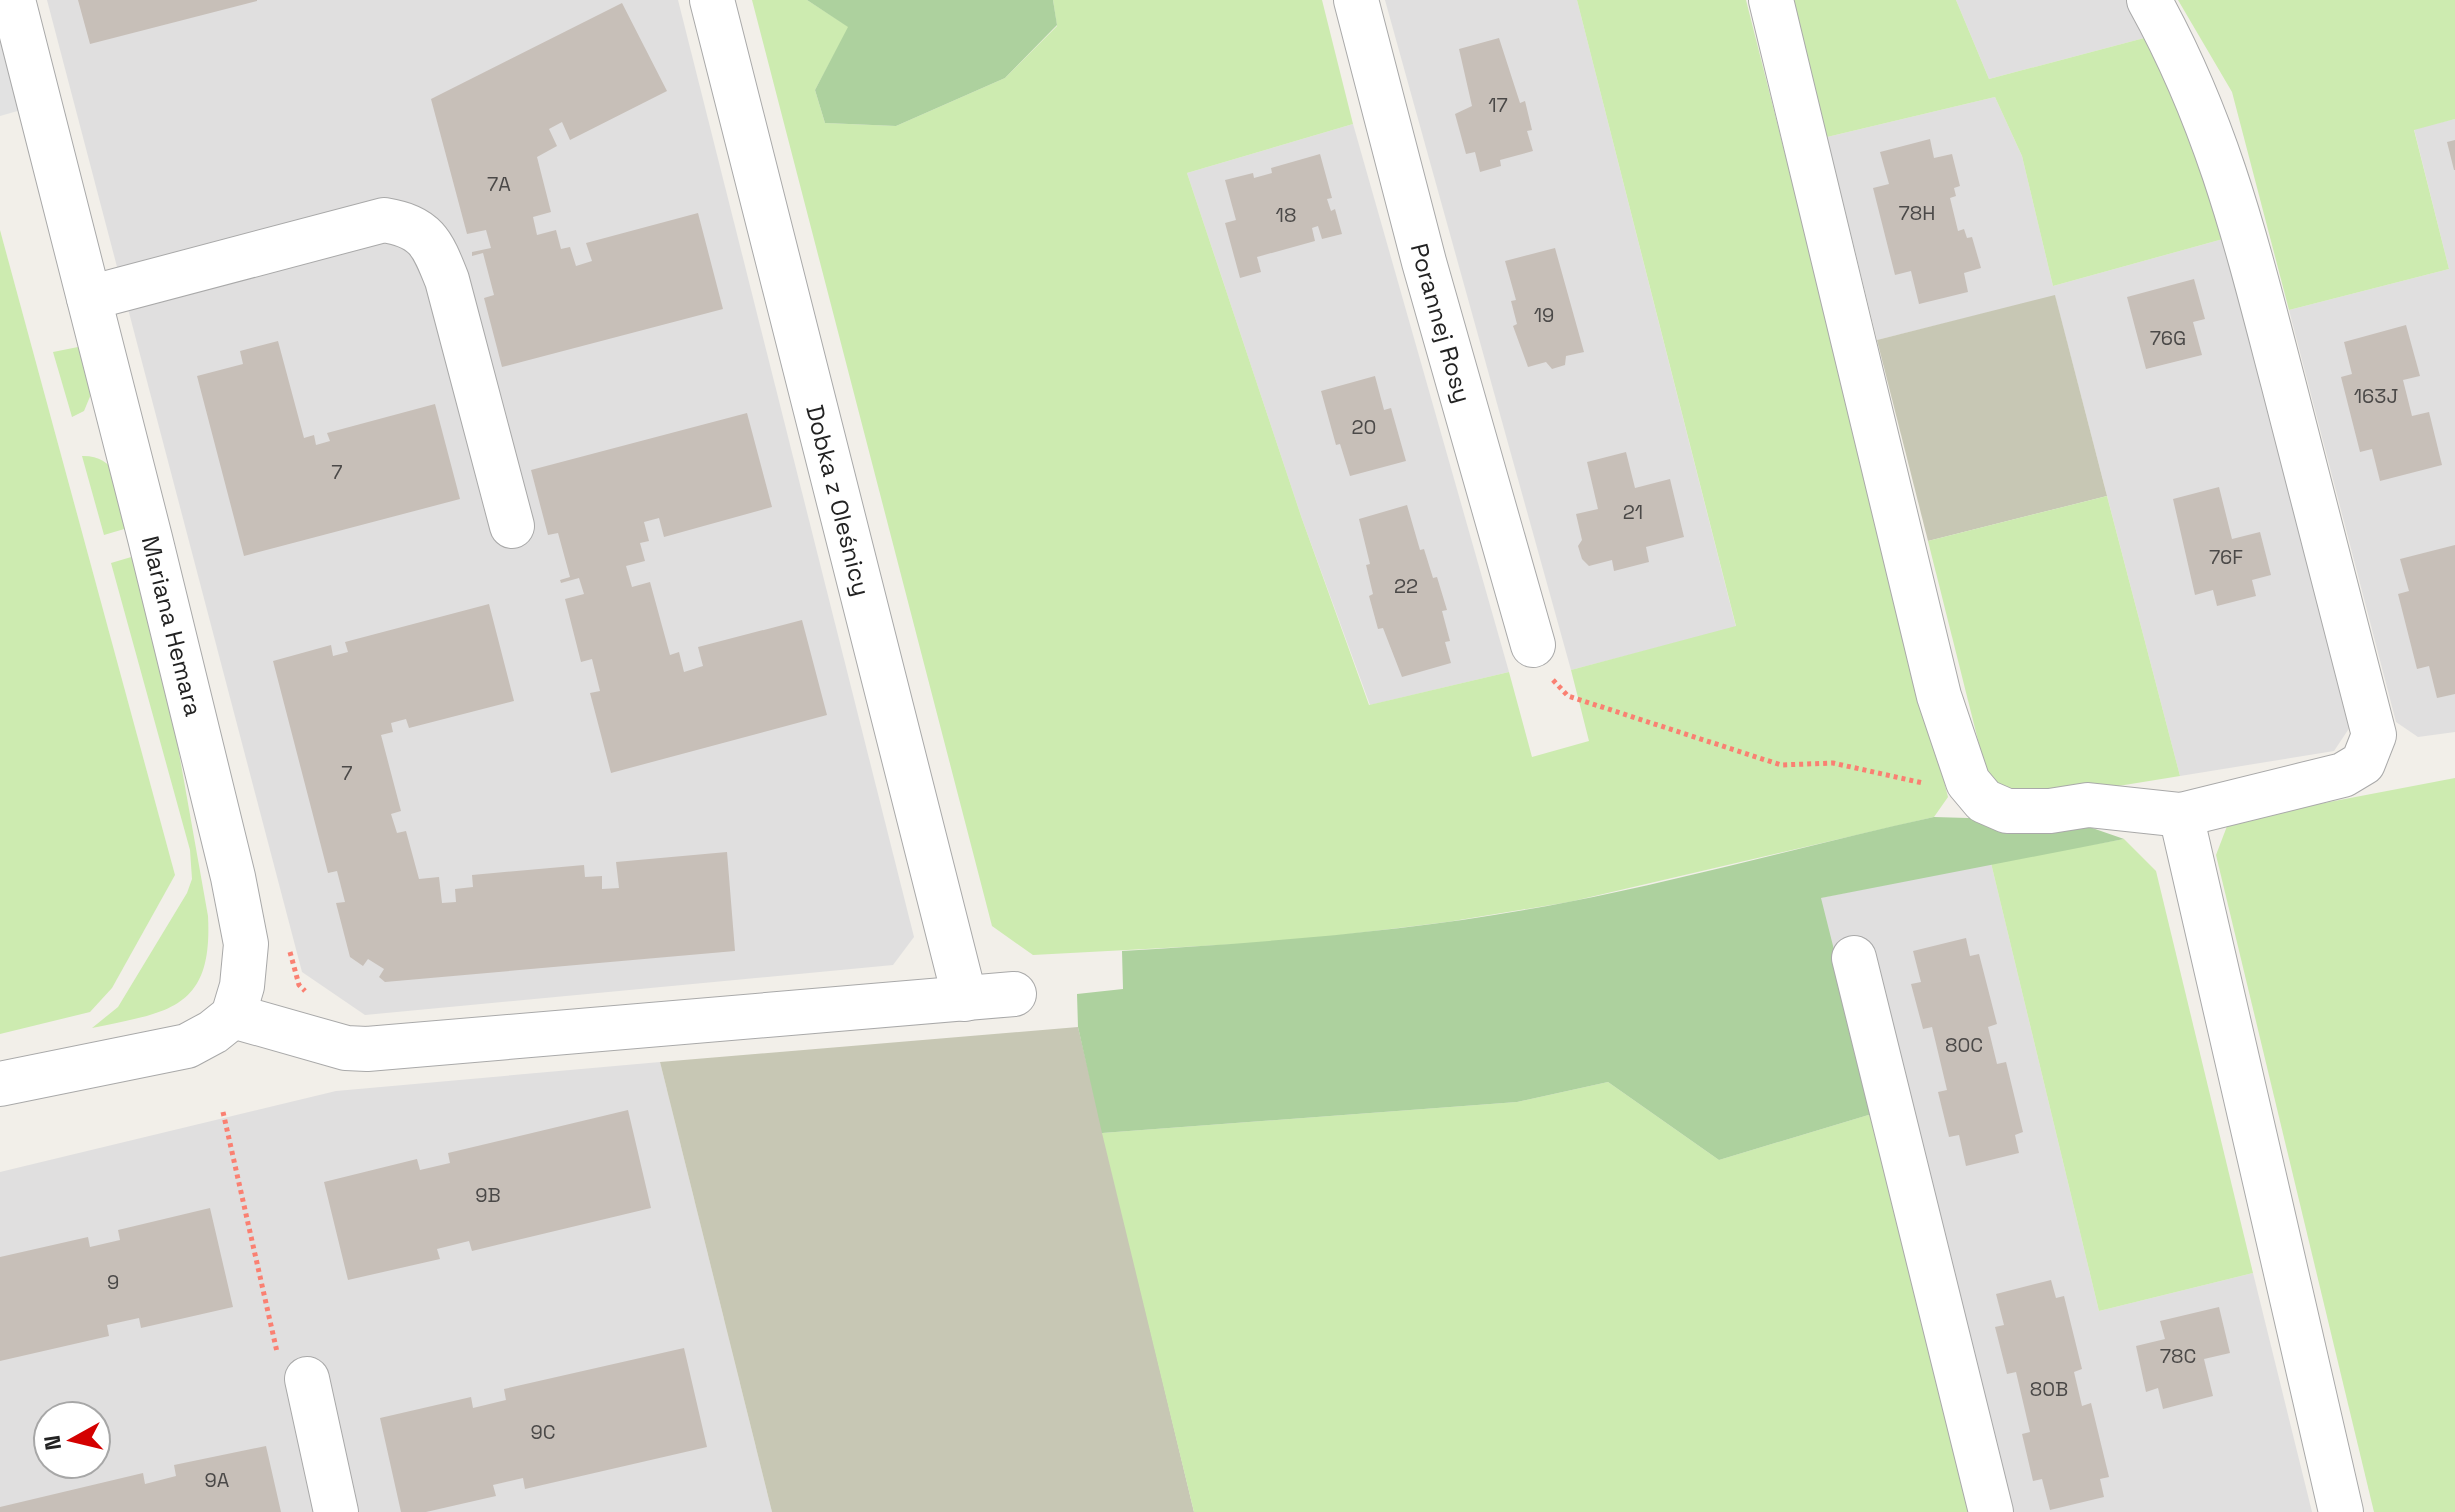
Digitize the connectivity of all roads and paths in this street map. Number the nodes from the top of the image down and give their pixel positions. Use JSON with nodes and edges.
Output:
{"nodes":[{"id":1,"x":13,"y":0,"type":"edge"},
{"id":2,"x":712,"y":0,"type":"edge"},
{"id":3,"x":1356,"y":0,"type":"edge"},
{"id":4,"x":1771,"y":0,"type":"edge"},
{"id":5,"x":2149,"y":0,"type":"edge"},
{"id":6,"x":89,"y":298,"type":"junction"},
{"id":7,"x":512,"y":526,"type":"dead end"},
{"id":8,"x":1533,"y":645,"type":"joint"},
{"id":9,"x":1968,"y":782,"type":"junction"},
{"id":10,"x":2181,"y":815,"type":"junction"},
{"id":11,"x":1854,"y":958,"type":"dead end"},
{"id":12,"x":1014,"y":994,"type":"dead end"},
{"id":13,"x":965,"y":999,"type":"junction"},
{"id":14,"x":233,"y":1016,"type":"junction"},
{"id":15,"x":0,"y":1084,"type":"edge"},
{"id":16,"x":223,"y":1112,"type":"dead end"},
{"id":17,"x":292,"y":1366,"type":"joint"},
{"id":18,"x":336,"y":1512,"type":"edge"},
{"id":19,"x":1991,"y":1512,"type":"edge"},
{"id":20,"x":2341,"y":1512,"type":"edge"}],
"edges":[{"from":1,"to":6,"type":"street","name":"Mariana Hemara"},
{"from":2,"to":13,"type":"street","name":"Dobka z Oleśnicy"},
{"from":3,"to":8,"type":"street","name":"Porannej Rosy"},
{"from":4,"to":9,"type":"street"},
{"from":5,"to":10,"type":"street"},
{"from":6,"to":7,"type":"street"},
{"from":6,"to":14,"type":"street","name":"Mariana Hemara"},
{"from":8,"to":9,"type":"path"},
{"from":9,"to":10,"type":"street"},
{"from":10,"to":20,"type":"street"},
{"from":11,"to":19,"type":"street"},
{"from":12,"to":13,"type":"street"},
{"from":13,"to":14,"type":"street"},
{"from":14,"to":15,"type":"street"},
{"from":16,"to":17,"type":"path"},
{"from":17,"to":18,"type":"street"}]}
